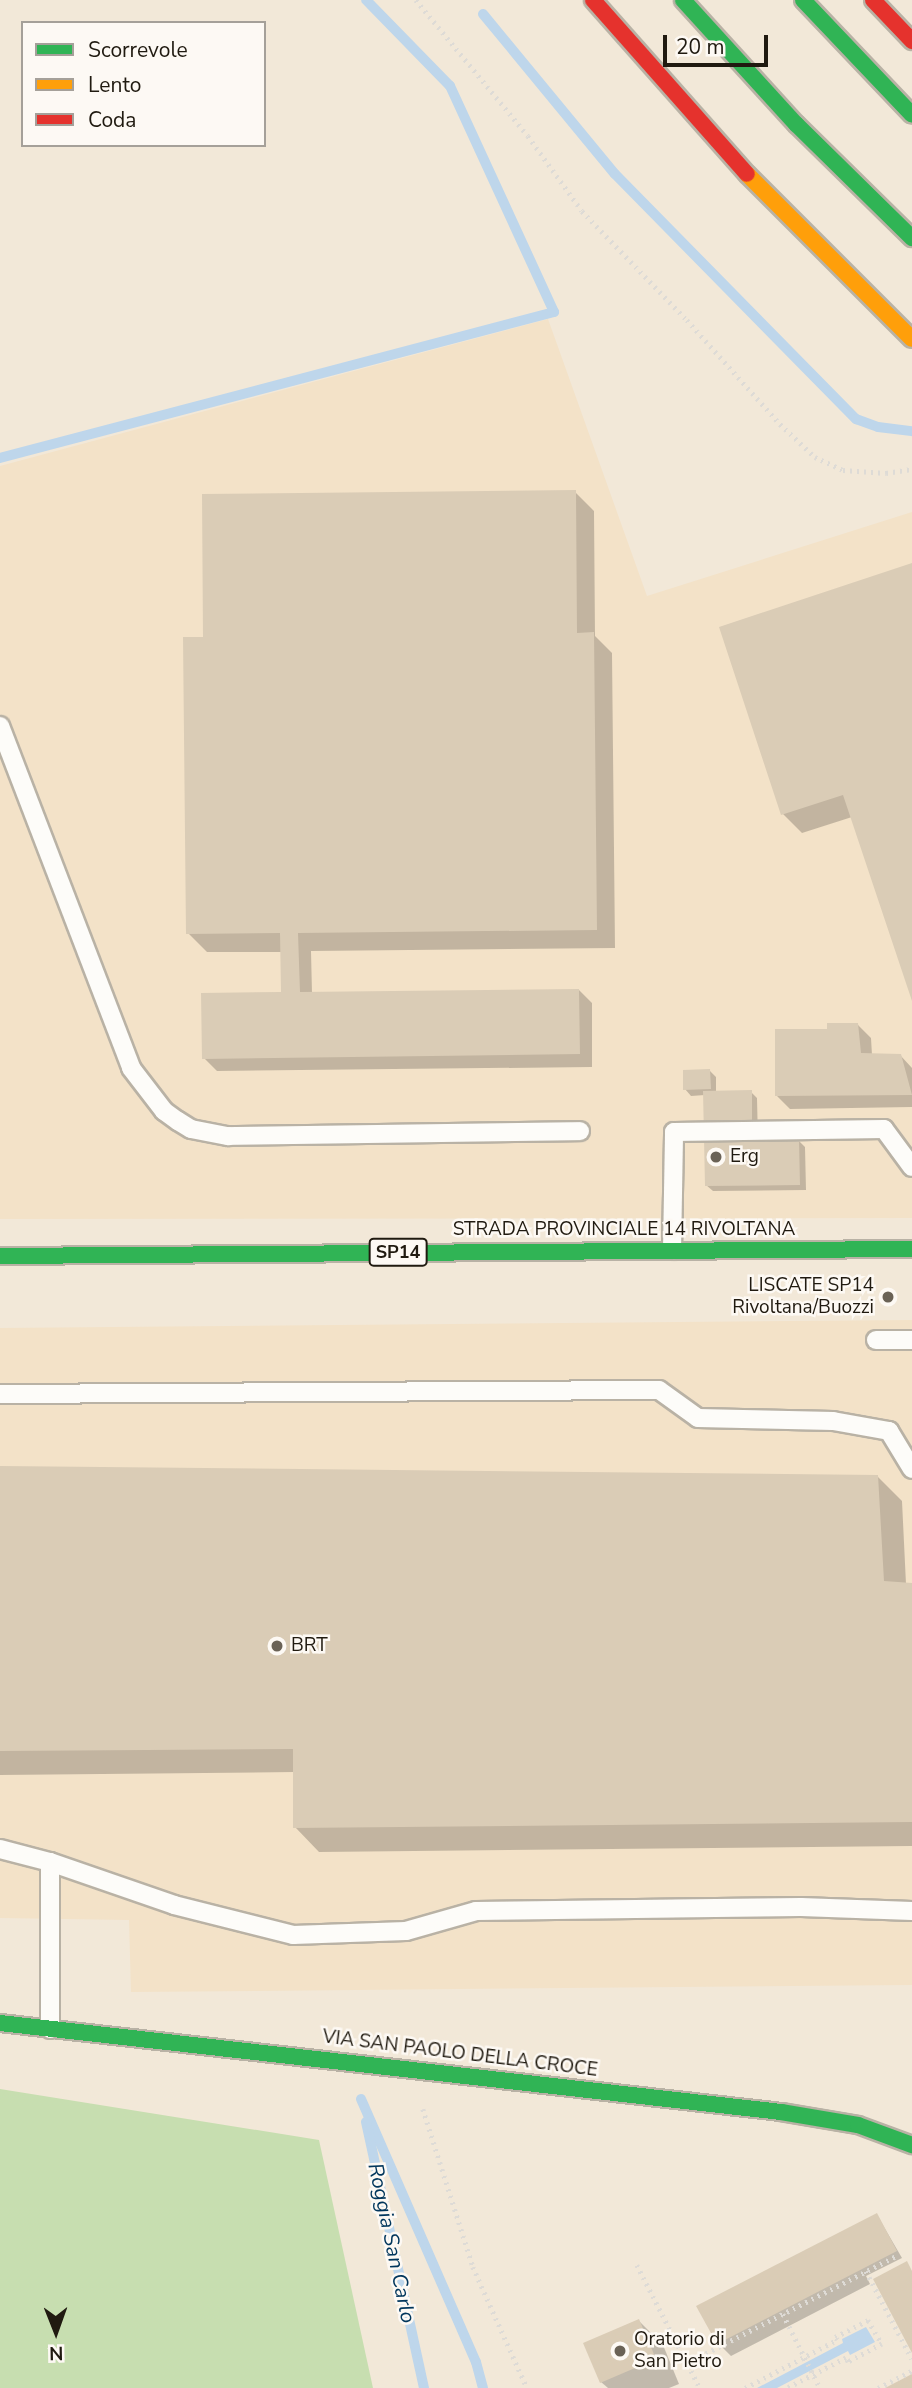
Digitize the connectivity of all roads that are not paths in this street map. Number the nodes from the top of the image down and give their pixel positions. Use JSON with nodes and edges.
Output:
{"nodes":[{"id":1,"x":593,"y":0,"type":"edge"},
{"id":2,"x":683,"y":0,"type":"edge"},
{"id":3,"x":803,"y":0,"type":"edge"},
{"id":4,"x":873,"y":0,"type":"edge"},
{"id":5,"x":912,"y":41,"type":"edge"},
{"id":6,"x":912,"y":115,"type":"edge"},
{"id":7,"x":912,"y":238,"type":"edge"},
{"id":8,"x":912,"y":339,"type":"edge"},
{"id":9,"x":0,"y":726,"type":"edge"},
{"id":10,"x":580,"y":1131,"type":"dead end"},
{"id":11,"x":912,"y":1167,"type":"edge"},
{"id":12,"x":912,"y":1248,"type":"edge"},
{"id":13,"x":671,"y":1250,"type":"junction"},
{"id":14,"x":0,"y":1256,"type":"edge"},
{"id":15,"x":912,"y":1339,"type":"edge"},
{"id":16,"x":876,"y":1340,"type":"dead end"},
{"id":17,"x":0,"y":1394,"type":"edge"},
{"id":18,"x":912,"y":1469,"type":"edge"},
{"id":19,"x":0,"y":1849,"type":"edge"},
{"id":20,"x":50,"y":1862,"type":"junction"},
{"id":21,"x":912,"y":1911,"type":"edge"},
{"id":22,"x":0,"y":2023,"type":"edge"},
{"id":23,"x":50,"y":2029,"type":"junction"},
{"id":24,"x":912,"y":2145,"type":"edge"}],
"edges":[{"from":1,"to":8,"type":"main road"},
{"from":2,"to":7,"type":"main road"},
{"from":3,"to":6,"type":"main road"},
{"from":4,"to":5,"type":"main road"},
{"from":9,"to":10,"type":"lane"},
{"from":11,"to":13,"type":"lane"},
{"from":12,"to":13,"type":"main road","name":"STRADA PROVINCIALE 14 RIVOLTANA","number":"SP14"},
{"from":13,"to":14,"type":"main road","name":"STRADA PROVINCIALE 14 RIVOLTANA","number":"SP14"},
{"from":15,"to":16,"type":"lane"},
{"from":17,"to":18,"type":"lane"},
{"from":19,"to":20,"type":"lane"},
{"from":20,"to":21,"type":"lane"},
{"from":20,"to":23,"type":"lane"},
{"from":22,"to":23,"type":"main road","name":"VIA SAN PAOLO DELLA CROCE"},
{"from":23,"to":24,"type":"main road","name":"VIA SAN PAOLO DELLA CROCE"}]}
